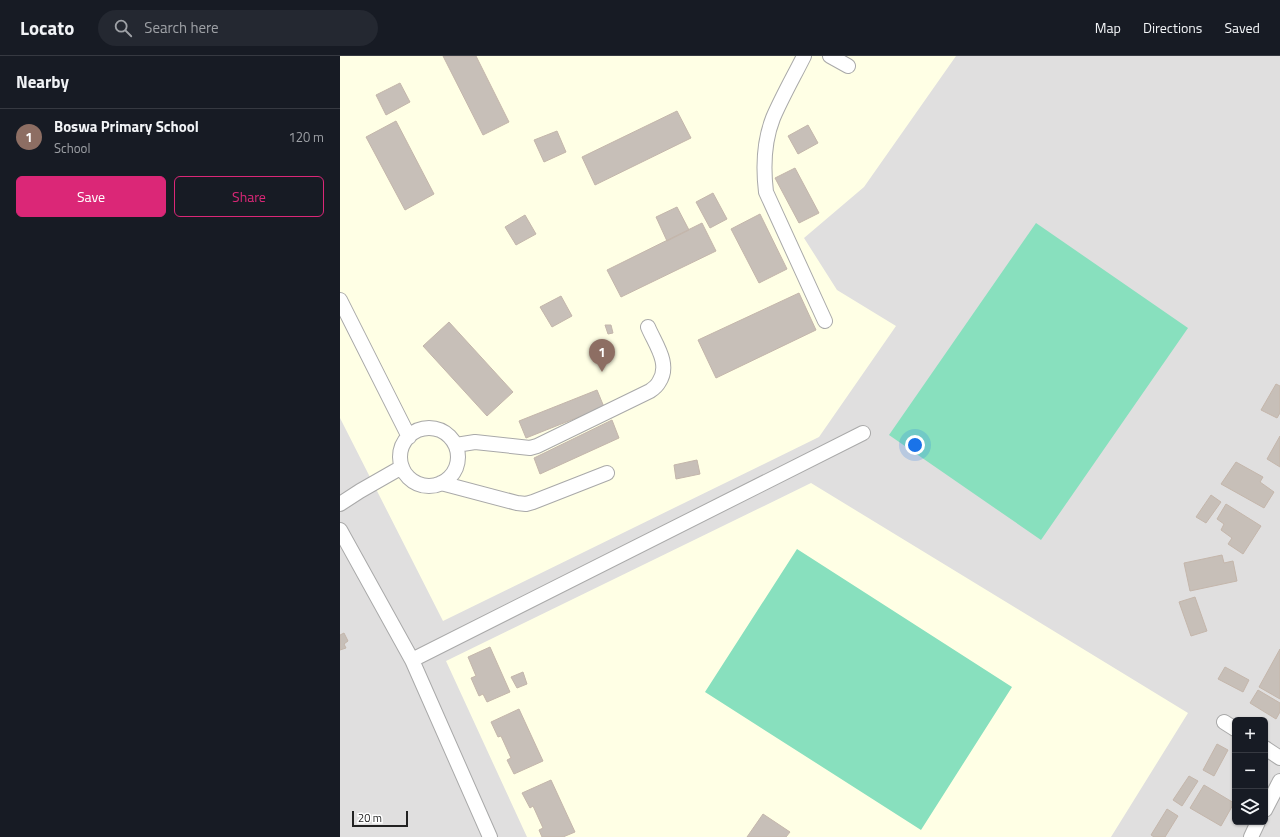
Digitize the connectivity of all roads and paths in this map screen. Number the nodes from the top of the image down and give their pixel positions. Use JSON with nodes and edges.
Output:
{"nodes":[{"id":1,"x":804,"y":56,"type":"edge"},
{"id":2,"x":830,"y":56,"type":"edge"},
{"id":3,"x":848,"y":66,"type":"dead end"},
{"id":4,"x":340,"y":300,"type":"edge"},
{"id":5,"x":825,"y":322,"type":"dead end"},
{"id":6,"x":648,"y":327,"type":"dead end"},
{"id":7,"x":863,"y":433,"type":"dead end"},
{"id":8,"x":408,"y":437,"type":"junction"},
{"id":9,"x":456,"y":444,"type":"junction"},
{"id":10,"x":402,"y":467,"type":"junction"},
{"id":11,"x":607,"y":473,"type":"dead end"},
{"id":12,"x":441,"y":483,"type":"junction"},
{"id":13,"x":340,"y":504,"type":"edge"},
{"id":14,"x":342,"y":538,"type":"edge"},
{"id":15,"x":412,"y":660,"type":"junction"},
{"id":16,"x":1268,"y":750,"type":"edge"},
{"id":17,"x":1280,"y":758,"type":"edge"},
{"id":18,"x":1280,"y":781,"type":"edge"},
{"id":19,"x":1268,"y":804,"type":"edge"},
{"id":20,"x":1256,"y":825,"type":"edge"},
{"id":21,"x":490,"y":837,"type":"edge"},
{"id":22,"x":1250,"y":837,"type":"edge"}],
"edges":[{"from":1,"to":5,"type":"street"},
{"from":2,"to":3,"type":"street"},
{"from":4,"to":8,"type":"street"},
{"from":6,"to":9,"type":"street"},
{"from":7,"to":15,"type":"street"},
{"from":8,"to":9,"type":"street"},
{"from":8,"to":10,"type":"street"},
{"from":9,"to":12,"type":"street"},
{"from":10,"to":12,"type":"street"},
{"from":10,"to":13,"type":"street"},
{"from":11,"to":12,"type":"street"},
{"from":14,"to":15,"type":"street"},
{"from":15,"to":21,"type":"street"},
{"from":16,"to":17,"type":"street"},
{"from":18,"to":19,"type":"street"},
{"from":20,"to":22,"type":"street"}]}
